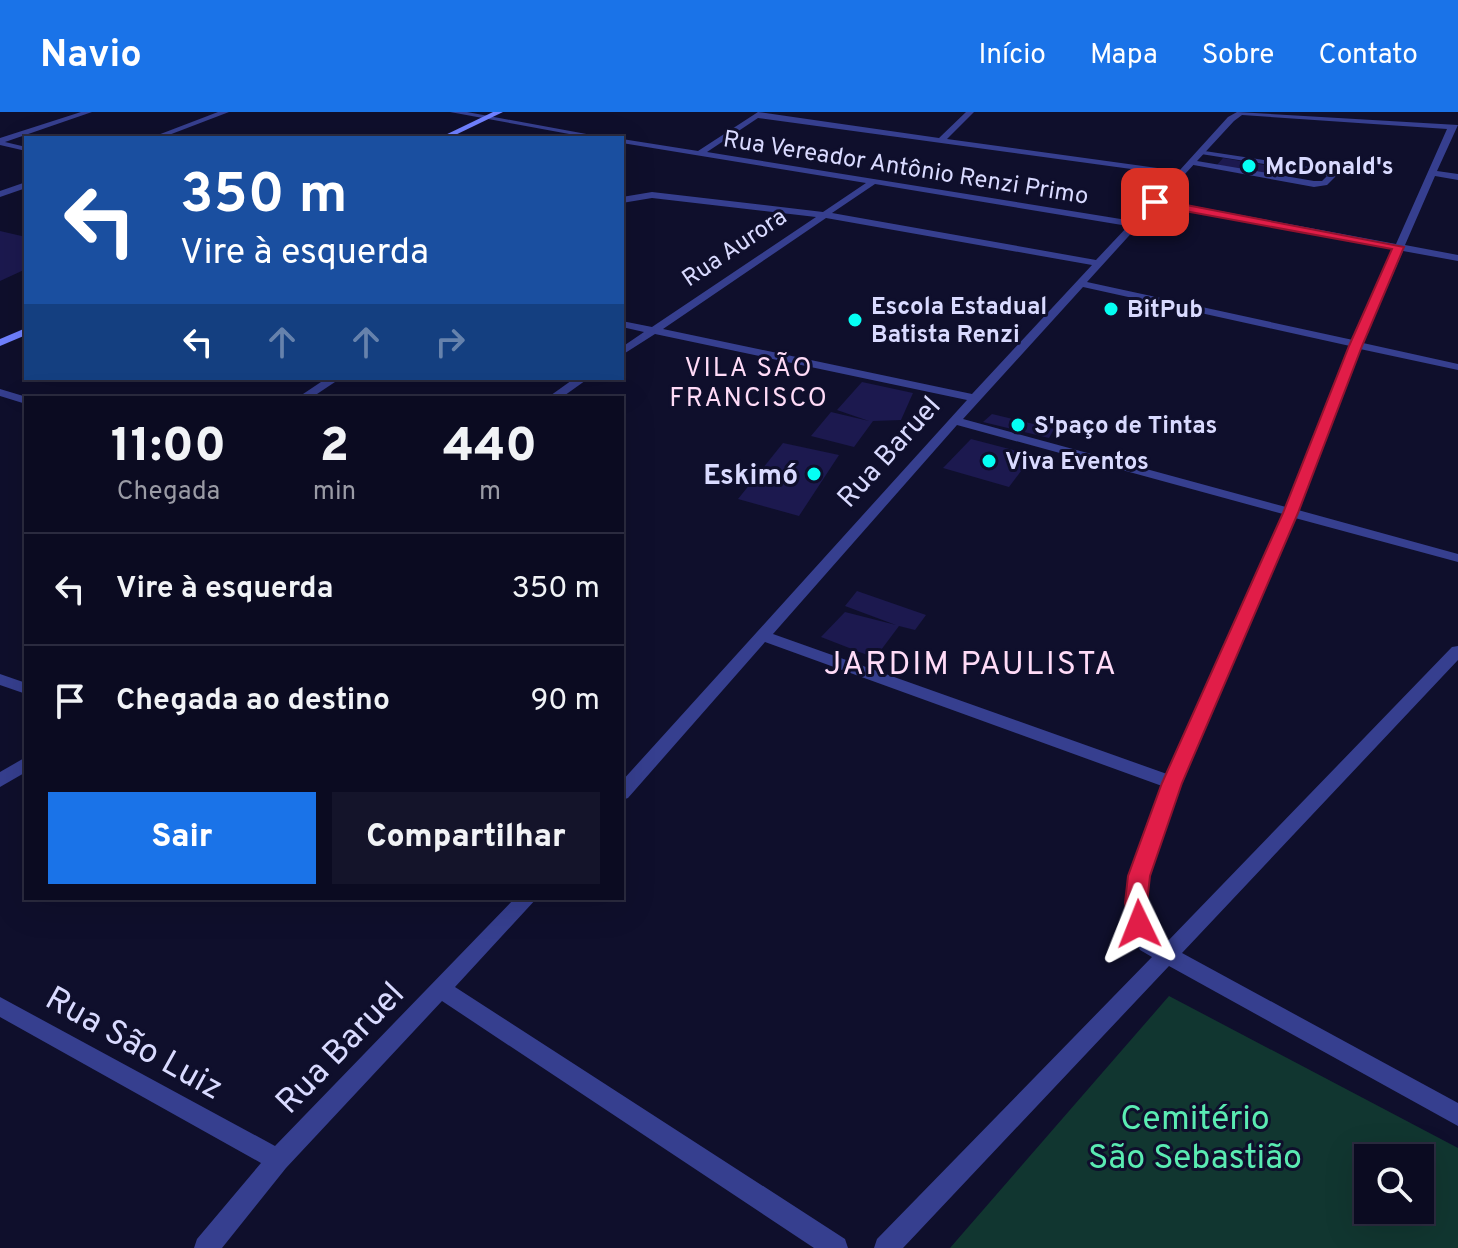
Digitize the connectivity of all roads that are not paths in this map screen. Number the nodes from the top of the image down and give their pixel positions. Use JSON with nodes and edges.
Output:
{"nodes":[{"id":1,"x":88,"y":112,"type":"edge"},
{"id":2,"x":225,"y":112,"type":"edge"},
{"id":3,"x":454,"y":112,"type":"edge"},
{"id":4,"x":499,"y":112,"type":"edge"},
{"id":5,"x":970,"y":112,"type":"edge"},
{"id":6,"x":1240,"y":113,"type":"edge"},
{"id":7,"x":760,"y":114,"type":"edge"},
{"id":8,"x":487,"y":118,"type":"junction"},
{"id":9,"x":1455,"y":127,"type":"edge"},
{"id":10,"x":159,"y":136,"type":"edge"},
{"id":11,"x":447,"y":136,"type":"edge"},
{"id":12,"x":592,"y":136,"type":"edge"},
{"id":13,"x":624,"y":141,"type":"edge"},
{"id":14,"x":941,"y":141,"type":"junction"},
{"id":15,"x":0,"y":142,"type":"edge"},
{"id":16,"x":24,"y":148,"type":"edge"},
{"id":17,"x":1201,"y":152,"type":"junction"},
{"id":18,"x":699,"y":154,"type":"junction"},
{"id":19,"x":1191,"y":162,"type":"junction"},
{"id":20,"x":1179,"y":173,"type":"junction"},
{"id":21,"x":1431,"y":173,"type":"junction"},
{"id":22,"x":1458,"y":177,"type":"edge"},
{"id":23,"x":873,"y":182,"type":"junction"},
{"id":24,"x":24,"y":186,"type":"edge"},
{"id":25,"x":0,"y":194,"type":"edge"},
{"id":26,"x":624,"y":200,"type":"edge"},
{"id":27,"x":1155,"y":202,"type":"junction"},
{"id":28,"x":826,"y":215,"type":"junction"},
{"id":29,"x":1135,"y":224,"type":"junction"},
{"id":30,"x":1398,"y":247,"type":"junction"},
{"id":31,"x":1458,"y":258,"type":"edge"},
{"id":32,"x":1097,"y":263,"type":"junction"},
{"id":33,"x":1080,"y":283,"type":"junction"},
{"id":34,"x":624,"y":324,"type":"edge"},
{"id":35,"x":654,"y":330,"type":"junction"},
{"id":36,"x":24,"y":332,"type":"edge"},
{"id":37,"x":0,"y":343,"type":"edge"},
{"id":38,"x":1356,"y":346,"type":"junction"},
{"id":39,"x":624,"y":351,"type":"edge"},
{"id":40,"x":1458,"y":367,"type":"edge"},
{"id":41,"x":332,"y":380,"type":"edge"},
{"id":42,"x":580,"y":380,"type":"edge"},
{"id":43,"x":0,"y":392,"type":"edge"},
{"id":44,"x":306,"y":396,"type":"edge"},
{"id":45,"x":556,"y":396,"type":"edge"},
{"id":46,"x":975,"y":398,"type":"junction"},
{"id":47,"x":24,"y":399,"type":"edge"},
{"id":48,"x":955,"y":421,"type":"junction"},
{"id":49,"x":1290,"y":513,"type":"junction"},
{"id":50,"x":1458,"y":558,"type":"edge"},
{"id":51,"x":763,"y":636,"type":"junction"},
{"id":52,"x":1458,"y":651,"type":"edge"},
{"id":53,"x":0,"y":679,"type":"edge"},
{"id":54,"x":24,"y":688,"type":"edge"},
{"id":55,"x":24,"y":764,"type":"edge"},
{"id":56,"x":0,"y":781,"type":"edge"},
{"id":57,"x":1172,"y":783,"type":"junction"},
{"id":58,"x":624,"y":791,"type":"edge"},
{"id":59,"x":520,"y":900,"type":"edge"},
{"id":60,"x":1165,"y":955,"type":"junction"},
{"id":61,"x":441,"y":989,"type":"junction"},
{"id":62,"x":0,"y":1006,"type":"edge"},
{"id":63,"x":1458,"y":1115,"type":"edge"},
{"id":64,"x":278,"y":1160,"type":"junction"},
{"id":65,"x":206,"y":1248,"type":"edge"},
{"id":66,"x":836,"y":1248,"type":"edge"},
{"id":67,"x":886,"y":1248,"type":"edge"}],
"edges":[{"from":1,"to":15,"type":"street"},
{"from":2,"to":10,"type":"street"},
{"from":3,"to":8,"type":"street"},
{"from":4,"to":8,"type":"main road"},
{"from":5,"to":14,"type":"street"},
{"from":6,"to":9,"type":"street"},
{"from":6,"to":17,"type":"street","name":"Rua Baruel"},
{"from":7,"to":14,"type":"street"},
{"from":7,"to":18,"type":"street"},
{"from":8,"to":11,"type":"main road"},
{"from":8,"to":12,"type":"street"},
{"from":9,"to":21,"type":"street"},
{"from":13,"to":18,"type":"street","name":"Rua Vereador Antônio Renzi Primo"},
{"from":14,"to":20,"type":"street"},
{"from":15,"to":16,"type":"street"},
{"from":17,"to":19,"type":"street","name":"Rua Baruel"},
{"from":17,"to":19,"type":"street"},
{"from":18,"to":23,"type":"street","name":"Rua Vereador Antônio Renzi Primo"},
{"from":19,"to":20,"type":"street","name":"Rua Baruel"},
{"from":20,"to":27,"type":"street","name":"Rua Baruel"},
{"from":21,"to":22,"type":"street"},
{"from":21,"to":30,"type":"street"},
{"from":23,"to":28,"type":"street","name":"Rua Aurora"},
{"from":23,"to":29,"type":"street","name":"Rua Vereador Antônio Renzi Primo"},
{"from":24,"to":25,"type":"street"},
{"from":26,"to":28,"type":"street"},
{"from":27,"to":29,"type":"street","name":"Rua Baruel"},
{"from":27,"to":30,"type":"street"},
{"from":28,"to":32,"type":"street"},
{"from":28,"to":35,"type":"street","name":"Rua Aurora"},
{"from":29,"to":32,"type":"street","name":"Rua Baruel"},
{"from":30,"to":31,"type":"street"},
{"from":30,"to":38,"type":"street"},
{"from":32,"to":33,"type":"street","name":"Rua Baruel"},
{"from":33,"to":38,"type":"street"},
{"from":33,"to":46,"type":"street","name":"Rua Baruel"},
{"from":34,"to":35,"type":"street"},
{"from":35,"to":39,"type":"street","name":"Rua Aurora"},
{"from":35,"to":46,"type":"street"},
{"from":36,"to":37,"type":"main road"},
{"from":38,"to":40,"type":"street"},
{"from":38,"to":49,"type":"street"},
{"from":41,"to":44,"type":"street"},
{"from":42,"to":45,"type":"street"},
{"from":43,"to":47,"type":"street"},
{"from":46,"to":48,"type":"street","name":"Rua Baruel"},
{"from":48,"to":49,"type":"street"},
{"from":48,"to":51,"type":"street","name":"Rua Baruel"},
{"from":49,"to":50,"type":"street"},
{"from":49,"to":57,"type":"street"},
{"from":51,"to":57,"type":"street"},
{"from":51,"to":58,"type":"street","name":"Rua Baruel"},
{"from":52,"to":60,"type":"street"},
{"from":53,"to":54,"type":"street"},
{"from":55,"to":56,"type":"street"},
{"from":57,"to":60,"type":"street"},
{"from":59,"to":61,"type":"street","name":"Rua Baruel"},
{"from":60,"to":63,"type":"street"},
{"from":60,"to":67,"type":"street"},
{"from":61,"to":64,"type":"street","name":"Rua Baruel"},
{"from":61,"to":66,"type":"street"},
{"from":62,"to":64,"type":"street","name":"Rua São Luiz"},
{"from":64,"to":65,"type":"street","name":"Rua Baruel"}]}
